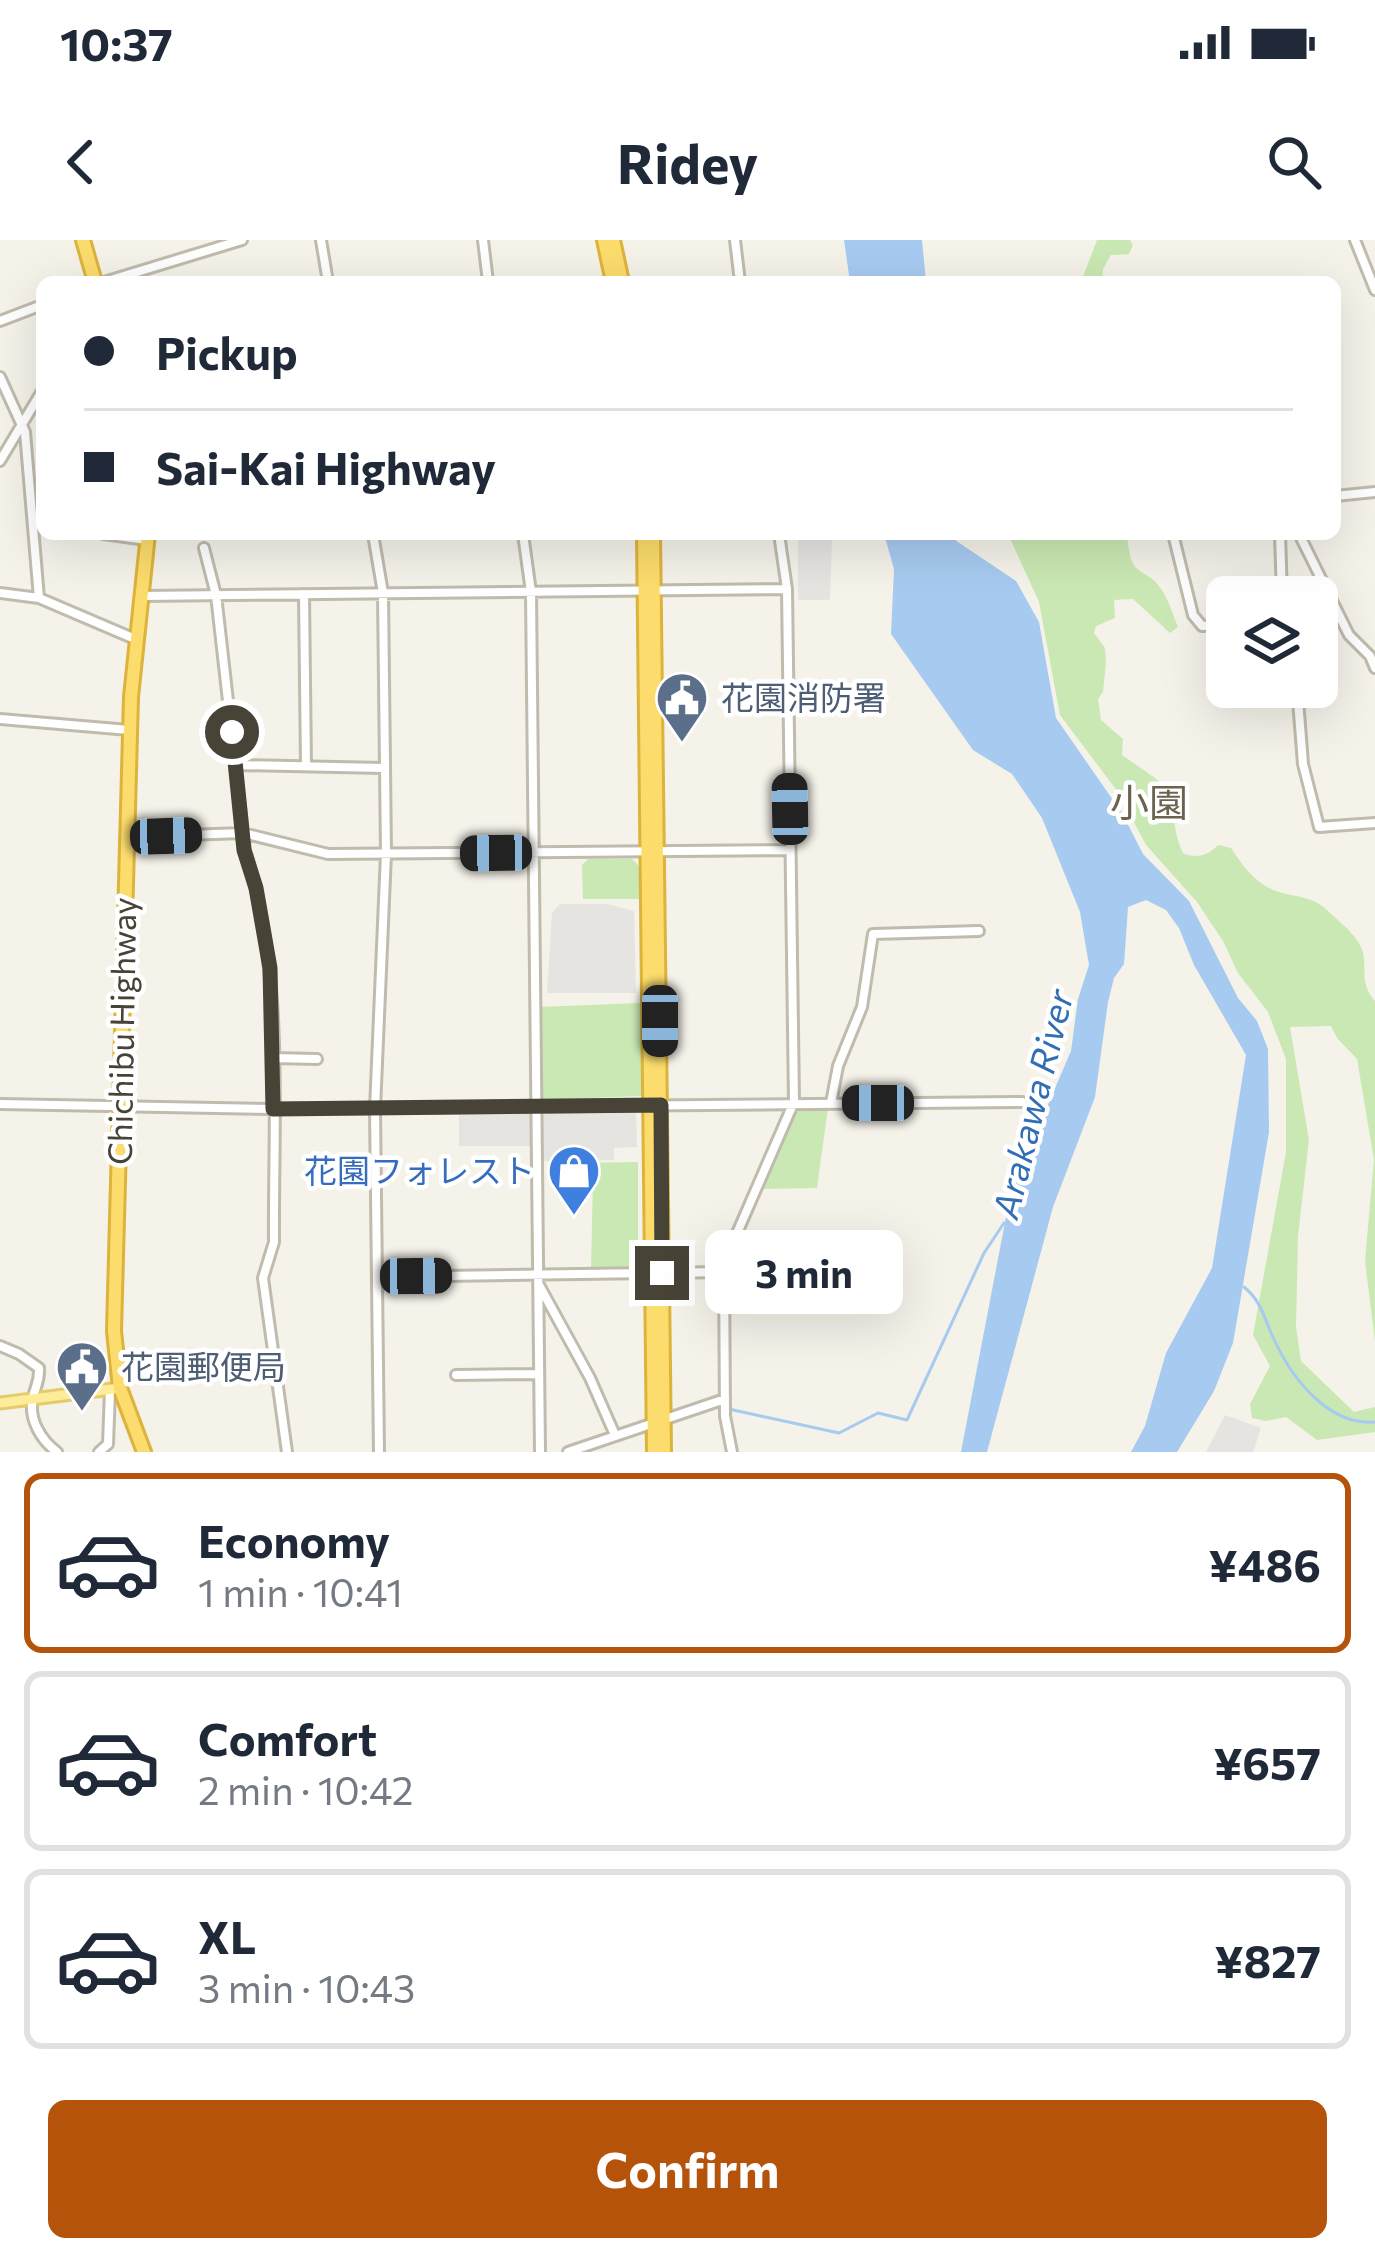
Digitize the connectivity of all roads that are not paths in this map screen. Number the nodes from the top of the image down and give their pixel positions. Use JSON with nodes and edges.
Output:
{"nodes":[{"id":1,"x":83,"y":240,"type":"edge"},
{"id":2,"x":242,"y":240,"type":"edge"},
{"id":3,"x":321,"y":240,"type":"edge"},
{"id":4,"x":483,"y":240,"type":"edge"},
{"id":5,"x":609,"y":240,"type":"edge"},
{"id":6,"x":735,"y":240,"type":"edge"},
{"id":7,"x":1354,"y":240,"type":"edge"},
{"id":8,"x":98,"y":276,"type":"edge"},
{"id":9,"x":120,"y":276,"type":"edge"},
{"id":10,"x":327,"y":276,"type":"edge"},
{"id":11,"x":487,"y":276,"type":"edge"},
{"id":12,"x":616,"y":276,"type":"edge"},
{"id":13,"x":739,"y":276,"type":"edge"},
{"id":14,"x":1375,"y":290,"type":"edge"},
{"id":15,"x":36,"y":307,"type":"edge"},
{"id":16,"x":0,"y":321,"type":"edge"},
{"id":17,"x":0,"y":377,"type":"edge"},
{"id":18,"x":36,"y":401,"type":"edge"},
{"id":19,"x":22,"y":423,"type":"junction"},
{"id":20,"x":0,"y":460,"type":"edge"},
{"id":21,"x":1375,"y":492,"type":"edge"},
{"id":22,"x":1341,"y":495,"type":"edge"},
{"id":23,"x":147,"y":540,"type":"edge"},
{"id":24,"x":374,"y":540,"type":"edge"},
{"id":25,"x":524,"y":540,"type":"edge"},
{"id":26,"x":645,"y":540,"type":"edge"},
{"id":27,"x":653,"y":540,"type":"edge"},
{"id":28,"x":780,"y":540,"type":"edge"},
{"id":29,"x":1174,"y":540,"type":"edge"},
{"id":30,"x":1280,"y":540,"type":"edge"},
{"id":31,"x":1302,"y":540,"type":"edge"},
{"id":32,"x":204,"y":548,"type":"dead end"},
{"id":33,"x":1281,"y":576,"type":"edge"},
{"id":34,"x":788,"y":590,"type":"junction"},
{"id":35,"x":650,"y":591,"type":"junction"},
{"id":36,"x":531,"y":592,"type":"junction"},
{"id":37,"x":0,"y":593,"type":"edge"},
{"id":38,"x":383,"y":593,"type":"junction"},
{"id":39,"x":304,"y":594,"type":"junction"},
{"id":40,"x":216,"y":595,"type":"junction"},
{"id":41,"x":139,"y":596,"type":"junction"},
{"id":42,"x":39,"y":598,"type":"junction"},
{"id":43,"x":1206,"y":626,"type":"edge"},
{"id":44,"x":134,"y":639,"type":"junction"},
{"id":45,"x":1375,"y":668,"type":"edge"},
{"id":46,"x":1299,"y":708,"type":"edge"},
{"id":47,"x":0,"y":718,"type":"edge"},
{"id":48,"x":129,"y":730,"type":"junction"},
{"id":49,"x":236,"y":765,"type":"junction"},
{"id":50,"x":306,"y":766,"type":"junction"},
{"id":51,"x":385,"y":768,"type":"junction"},
{"id":52,"x":1375,"y":823,"type":"edge"},
{"id":53,"x":243,"y":833,"type":"junction"},
{"id":54,"x":127,"y":837,"type":"junction"},
{"id":55,"x":790,"y":850,"type":"junction"},
{"id":56,"x":653,"y":851,"type":"junction"},
{"id":57,"x":533,"y":852,"type":"junction"},
{"id":58,"x":386,"y":854,"type":"junction"},
{"id":59,"x":979,"y":931,"type":"dead end"},
{"id":60,"x":272,"y":1058,"type":"junction"},
{"id":61,"x":317,"y":1059,"type":"dead end"},
{"id":62,"x":794,"y":1102,"type":"junction"},
{"id":63,"x":1022,"y":1102,"type":"dead end"},
{"id":64,"x":831,"y":1103,"type":"junction"},
{"id":65,"x":0,"y":1104,"type":"edge"},
{"id":66,"x":656,"y":1105,"type":"junction"},
{"id":67,"x":536,"y":1107,"type":"junction"},
{"id":68,"x":119,"y":1108,"type":"junction"},
{"id":69,"x":375,"y":1108,"type":"junction"},
{"id":70,"x":273,"y":1109,"type":"junction"},
{"id":71,"x":723,"y":1272,"type":"junction"},
{"id":72,"x":657,"y":1273,"type":"junction"},
{"id":73,"x":377,"y":1277,"type":"junction"},
{"id":74,"x":539,"y":1279,"type":"junction"},
{"id":75,"x":0,"y":1346,"type":"edge"},
{"id":76,"x":539,"y":1374,"type":"junction"},
{"id":77,"x":456,"y":1375,"type":"dead end"},
{"id":78,"x":115,"y":1389,"type":"junction"},
{"id":79,"x":32,"y":1399,"type":"junction"},
{"id":80,"x":0,"y":1403,"type":"edge"},
{"id":81,"x":725,"y":1405,"type":"junction"},
{"id":82,"x":659,"y":1419,"type":"junction"},
{"id":83,"x":615,"y":1435,"type":"junction"},
{"id":84,"x":111,"y":1448,"type":"edge"},
{"id":85,"x":57,"y":1452,"type":"edge"},
{"id":86,"x":99,"y":1452,"type":"edge"},
{"id":87,"x":144,"y":1452,"type":"edge"},
{"id":88,"x":287,"y":1452,"type":"edge"},
{"id":89,"x":379,"y":1452,"type":"edge"},
{"id":90,"x":540,"y":1452,"type":"edge"},
{"id":91,"x":568,"y":1452,"type":"edge"},
{"id":92,"x":654,"y":1452,"type":"edge"},
{"id":93,"x":664,"y":1452,"type":"edge"},
{"id":94,"x":732,"y":1452,"type":"edge"}],
"edges":[{"from":1,"to":8,"type":"highway"},
{"from":2,"to":9,"type":"street"},
{"from":3,"to":10,"type":"street"},
{"from":4,"to":11,"type":"street"},
{"from":5,"to":12,"type":"highway"},
{"from":6,"to":13,"type":"street"},
{"from":7,"to":14,"type":"street"},
{"from":15,"to":16,"type":"street"},
{"from":17,"to":19,"type":"street"},
{"from":18,"to":19,"type":"street"},
{"from":19,"to":20,"type":"street"},
{"from":19,"to":42,"type":"street"},
{"from":21,"to":22,"type":"street"},
{"from":23,"to":41,"type":"highway","name":"Chichibu Highway"},
{"from":24,"to":38,"type":"street"},
{"from":25,"to":36,"type":"street"},
{"from":26,"to":35,"type":"highway"},
{"from":27,"to":35,"type":"highway"},
{"from":28,"to":34,"type":"street"},
{"from":29,"to":43,"type":"street"},
{"from":30,"to":33,"type":"street"},
{"from":31,"to":45,"type":"street"},
{"from":32,"to":40,"type":"street"},
{"from":34,"to":35,"type":"street"},
{"from":34,"to":55,"type":"street"},
{"from":35,"to":36,"type":"street"},
{"from":35,"to":56,"type":"highway"},
{"from":36,"to":38,"type":"street"},
{"from":36,"to":57,"type":"street"},
{"from":37,"to":42,"type":"street"},
{"from":38,"to":39,"type":"street"},
{"from":38,"to":51,"type":"street"},
{"from":39,"to":40,"type":"street"},
{"from":39,"to":50,"type":"street"},
{"from":40,"to":41,"type":"street"},
{"from":40,"to":49,"type":"street"},
{"from":41,"to":44,"type":"highway","name":"Chichibu Highway"},
{"from":42,"to":44,"type":"street"},
{"from":44,"to":48,"type":"highway","name":"Chichibu Highway"},
{"from":46,"to":52,"type":"street"},
{"from":47,"to":48,"type":"street"},
{"from":48,"to":54,"type":"highway","name":"Chichibu Highway"},
{"from":49,"to":50,"type":"street"},
{"from":49,"to":53,"type":"street"},
{"from":50,"to":51,"type":"street"},
{"from":51,"to":58,"type":"street"},
{"from":53,"to":54,"type":"street"},
{"from":53,"to":58,"type":"street"},
{"from":53,"to":60,"type":"street"},
{"from":54,"to":68,"type":"highway","name":"Chichibu Highway"},
{"from":55,"to":56,"type":"street"},
{"from":55,"to":62,"type":"street"},
{"from":56,"to":57,"type":"street"},
{"from":56,"to":66,"type":"highway"},
{"from":57,"to":58,"type":"street"},
{"from":57,"to":67,"type":"street"},
{"from":58,"to":69,"type":"street"},
{"from":59,"to":64,"type":"street"},
{"from":60,"to":61,"type":"street"},
{"from":60,"to":70,"type":"street"},
{"from":62,"to":64,"type":"street"},
{"from":62,"to":66,"type":"street"},
{"from":62,"to":71,"type":"street"},
{"from":63,"to":64,"type":"street"},
{"from":65,"to":68,"type":"street"},
{"from":66,"to":67,"type":"street"},
{"from":66,"to":72,"type":"highway"},
{"from":67,"to":69,"type":"street"},
{"from":67,"to":74,"type":"street"},
{"from":68,"to":70,"type":"street"},
{"from":68,"to":78,"type":"highway","name":"Chichibu Highway"},
{"from":69,"to":70,"type":"street"},
{"from":69,"to":73,"type":"street"},
{"from":70,"to":88,"type":"street"},
{"from":71,"to":72,"type":"street"},
{"from":71,"to":81,"type":"street"},
{"from":72,"to":74,"type":"street"},
{"from":72,"to":82,"type":"highway"},
{"from":73,"to":74,"type":"street"},
{"from":73,"to":89,"type":"street"},
{"from":74,"to":76,"type":"street"},
{"from":74,"to":83,"type":"street"},
{"from":75,"to":79,"type":"street"},
{"from":76,"to":77,"type":"street"},
{"from":76,"to":90,"type":"street"},
{"from":78,"to":79,"type":"main road"},
{"from":78,"to":84,"type":"street"},
{"from":78,"to":87,"type":"highway","name":"Chichibu Highway"},
{"from":79,"to":80,"type":"main road"},
{"from":79,"to":85,"type":"street"},
{"from":81,"to":82,"type":"street"},
{"from":81,"to":94,"type":"street"},
{"from":82,"to":83,"type":"street"},
{"from":82,"to":92,"type":"highway"},
{"from":82,"to":93,"type":"highway"},
{"from":83,"to":91,"type":"street"},
{"from":84,"to":86,"type":"street"}]}
